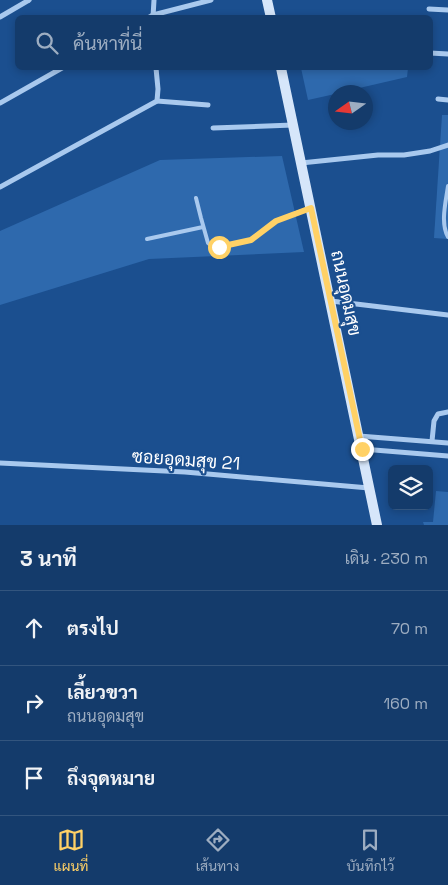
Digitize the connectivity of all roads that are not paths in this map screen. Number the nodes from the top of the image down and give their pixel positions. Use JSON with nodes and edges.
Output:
{"nodes":[{"id":1,"x":29,"y":0,"type":"edge"},
{"id":2,"x":154,"y":0,"type":"edge"},
{"id":3,"x":211,"y":0,"type":"edge"},
{"id":4,"x":267,"y":0,"type":"edge"},
{"id":5,"x":429,"y":9,"type":"dead end"},
{"id":6,"x":448,"y":10,"type":"edge"},
{"id":7,"x":152,"y":15,"type":"edge"},
{"id":8,"x":159,"y":15,"type":"edge"},
{"id":9,"x":270,"y":15,"type":"edge"},
{"id":10,"x":0,"y":17,"type":"edge"},
{"id":11,"x":433,"y":53,"type":"edge"},
{"id":12,"x":448,"y":54,"type":"edge"},
{"id":13,"x":58,"y":70,"type":"edge"},
{"id":14,"x":156,"y":70,"type":"edge"},
{"id":15,"x":281,"y":70,"type":"edge"},
{"id":16,"x":438,"y":99,"type":"dead end"},
{"id":17,"x":448,"y":100,"type":"edge"},
{"id":18,"x":157,"y":101,"type":"junction"},
{"id":19,"x":0,"y":103,"type":"edge"},
{"id":20,"x":208,"y":105,"type":"dead end"},
{"id":21,"x":293,"y":125,"type":"junction"},
{"id":22,"x":213,"y":128,"type":"dead end"},
{"id":23,"x":448,"y":145,"type":"edge"},
{"id":24,"x":301,"y":162,"type":"junction"},
{"id":25,"x":448,"y":186,"type":"edge"},
{"id":26,"x":0,"y":187,"type":"edge"},
{"id":27,"x":196,"y":198,"type":"dead end"},
{"id":28,"x":311,"y":208,"type":"junction"},
{"id":29,"x":203,"y":227,"type":"junction"},
{"id":30,"x":448,"y":237,"type":"edge"},
{"id":31,"x":148,"y":239,"type":"dead end"},
{"id":32,"x":331,"y":301,"type":"junction"},
{"id":33,"x":448,"y":315,"type":"edge"},
{"id":34,"x":448,"y":412,"type":"edge"},
{"id":35,"x":359,"y":436,"type":"junction"},
{"id":36,"x":426,"y":441,"type":"junction"},
{"id":37,"x":432,"y":441,"type":"junction"},
{"id":38,"x":448,"y":443,"type":"edge"},
{"id":39,"x":362,"y":449,"type":"junction"},
{"id":40,"x":424,"y":454,"type":"junction"},
{"id":41,"x":448,"y":456,"type":"edge"},
{"id":42,"x":0,"y":463,"type":"edge"},
{"id":43,"x":370,"y":488,"type":"junction"},
{"id":44,"x":377,"y":525,"type":"edge"}],
"edges":[{"from":1,"to":10,"type":"street"},
{"from":2,"to":7,"type":"street"},
{"from":3,"to":8,"type":"street"},
{"from":4,"to":9,"type":"main road"},
{"from":5,"to":6,"type":"street"},
{"from":11,"to":12,"type":"street"},
{"from":13,"to":19,"type":"street"},
{"from":14,"to":18,"type":"street"},
{"from":15,"to":21,"type":"main road","name":"ถนนอุดมสุข"},
{"from":16,"to":17,"type":"street"},
{"from":18,"to":20,"type":"street"},
{"from":18,"to":26,"type":"street"},
{"from":21,"to":22,"type":"street"},
{"from":21,"to":24,"type":"main road","name":"ถนนอุดมสุข"},
{"from":23,"to":24,"type":"street"},
{"from":24,"to":28,"type":"main road","name":"ถนนอุดมสุข"},
{"from":25,"to":30,"type":"lane"},
{"from":27,"to":29,"type":"lane"},
{"from":28,"to":29,"type":"lane"},
{"from":28,"to":32,"type":"main road","name":"ถนนอุดมสุข"},
{"from":29,"to":31,"type":"lane"},
{"from":32,"to":33,"type":"street"},
{"from":32,"to":35,"type":"main road","name":"ถนนอุดมสุข"},
{"from":34,"to":37,"type":"street"},
{"from":35,"to":36,"type":"street"},
{"from":35,"to":39,"type":"main road","name":"ถนนอุดมสุข"},
{"from":36,"to":37,"type":"street"},
{"from":36,"to":40,"type":"street"},
{"from":37,"to":38,"type":"street"},
{"from":39,"to":40,"type":"street"},
{"from":39,"to":43,"type":"main road","name":"ถนนอุดมสุข"},
{"from":40,"to":41,"type":"street"},
{"from":42,"to":43,"type":"street","name":"ซอยอุดมสุข 21"},
{"from":43,"to":44,"type":"main road","name":"ถนนอุดมสุข"}]}
